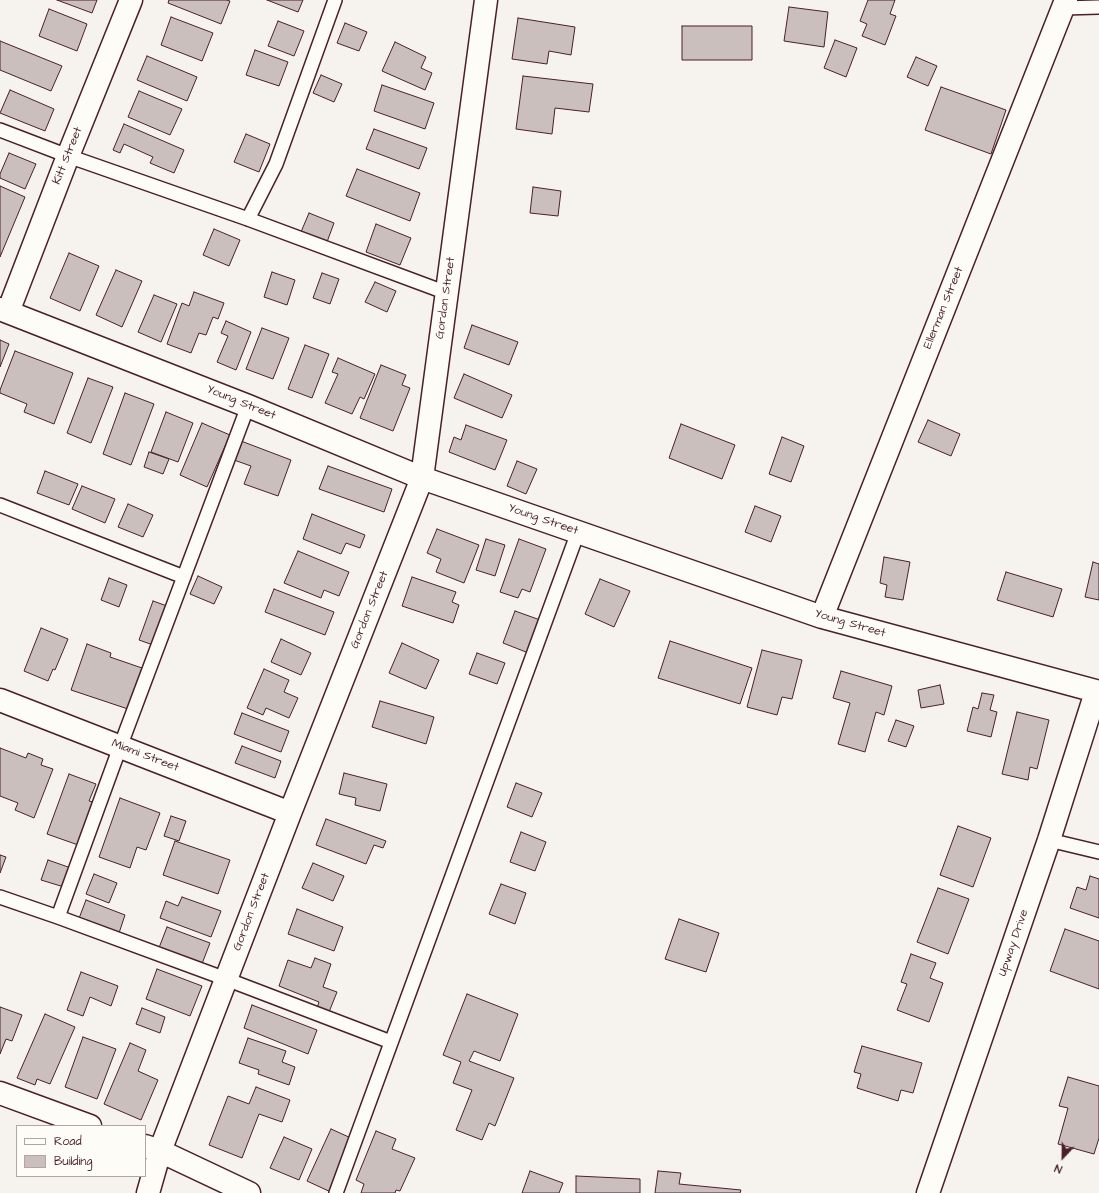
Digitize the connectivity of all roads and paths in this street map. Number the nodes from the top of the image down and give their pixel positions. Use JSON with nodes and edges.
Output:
{"nodes":[{"id":1,"x":130,"y":0,"type":"edge"},
{"id":2,"x":334,"y":0,"type":"edge"},
{"id":3,"x":486,"y":0,"type":"edge"},
{"id":4,"x":1065,"y":4,"type":"edge"},
{"id":5,"x":1099,"y":7,"type":"edge"},
{"id":6,"x":0,"y":130,"type":"edge"},
{"id":7,"x":68,"y":156,"type":"junction"},
{"id":8,"x":248,"y":219,"type":"junction"},
{"id":9,"x":447,"y":293,"type":"junction"},
{"id":10,"x":4,"y":311,"type":"edge"},
{"id":11,"x":248,"y":406,"type":"junction"},
{"id":12,"x":422,"y":478,"type":"junction"},
{"id":13,"x":0,"y":505,"type":"edge"},
{"id":14,"x":578,"y":532,"type":"junction"},
{"id":15,"x":184,"y":577,"type":"junction"},
{"id":16,"x":822,"y":617,"type":"junction"},
{"id":17,"x":1098,"y":692,"type":"edge"},
{"id":18,"x":0,"y":700,"type":"edge"},
{"id":19,"x":120,"y":747,"type":"junction"},
{"id":20,"x":290,"y":813,"type":"junction"},
{"id":21,"x":1049,"y":840,"type":"junction"},
{"id":22,"x":1099,"y":852,"type":"edge"},
{"id":23,"x":0,"y":897,"type":"edge"},
{"id":24,"x":58,"y":916,"type":"junction"},
{"id":25,"x":226,"y":979,"type":"junction"},
{"id":26,"x":392,"y":1042,"type":"junction"},
{"id":27,"x":0,"y":1093,"type":"edge"},
{"id":28,"x":87,"y":1125,"type":"edge"},
{"id":29,"x":152,"y":1149,"type":"edge"},
{"id":30,"x":148,"y":1193,"type":"edge"},
{"id":31,"x":249,"y":1193,"type":"edge"},
{"id":32,"x":336,"y":1193,"type":"edge"},
{"id":33,"x":928,"y":1193,"type":"edge"}],
"edges":[{"from":1,"to":7,"type":"street","name":"Kitt Street"},
{"from":2,"to":8,"type":"lane"},
{"from":3,"to":9,"type":"street","name":"Gordon Street"},
{"from":4,"to":5,"type":"lane"},
{"from":4,"to":16,"type":"street","name":"Ellerman Street"},
{"from":6,"to":7,"type":"lane"},
{"from":7,"to":8,"type":"lane"},
{"from":7,"to":10,"type":"street","name":"Kitt Street"},
{"from":8,"to":9,"type":"lane"},
{"from":9,"to":12,"type":"street","name":"Gordon Street"},
{"from":10,"to":11,"type":"street","name":"Young Street"},
{"from":11,"to":12,"type":"street","name":"Young Street"},
{"from":11,"to":15,"type":"lane"},
{"from":12,"to":14,"type":"street","name":"Young Street"},
{"from":12,"to":20,"type":"street","name":"Gordon Street"},
{"from":13,"to":15,"type":"lane"},
{"from":14,"to":16,"type":"street","name":"Young Street"},
{"from":14,"to":26,"type":"lane"},
{"from":15,"to":19,"type":"lane"},
{"from":16,"to":17,"type":"street","name":"Young Street"},
{"from":17,"to":21,"type":"street","name":"Upway Drive"},
{"from":18,"to":19,"type":"street","name":"Miami Street"},
{"from":19,"to":20,"type":"street","name":"Miami Street"},
{"from":19,"to":24,"type":"lane"},
{"from":20,"to":25,"type":"street","name":"Gordon Street"},
{"from":21,"to":22,"type":"lane"},
{"from":21,"to":33,"type":"street","name":"Upway Drive"},
{"from":23,"to":24,"type":"lane"},
{"from":24,"to":25,"type":"lane"},
{"from":25,"to":26,"type":"lane"},
{"from":25,"to":29,"type":"street","name":"Gordon Street"},
{"from":26,"to":32,"type":"lane"},
{"from":27,"to":28,"type":"street"},
{"from":29,"to":30,"type":"street","name":"Gordon Street"},
{"from":29,"to":31,"type":"street"}]}
